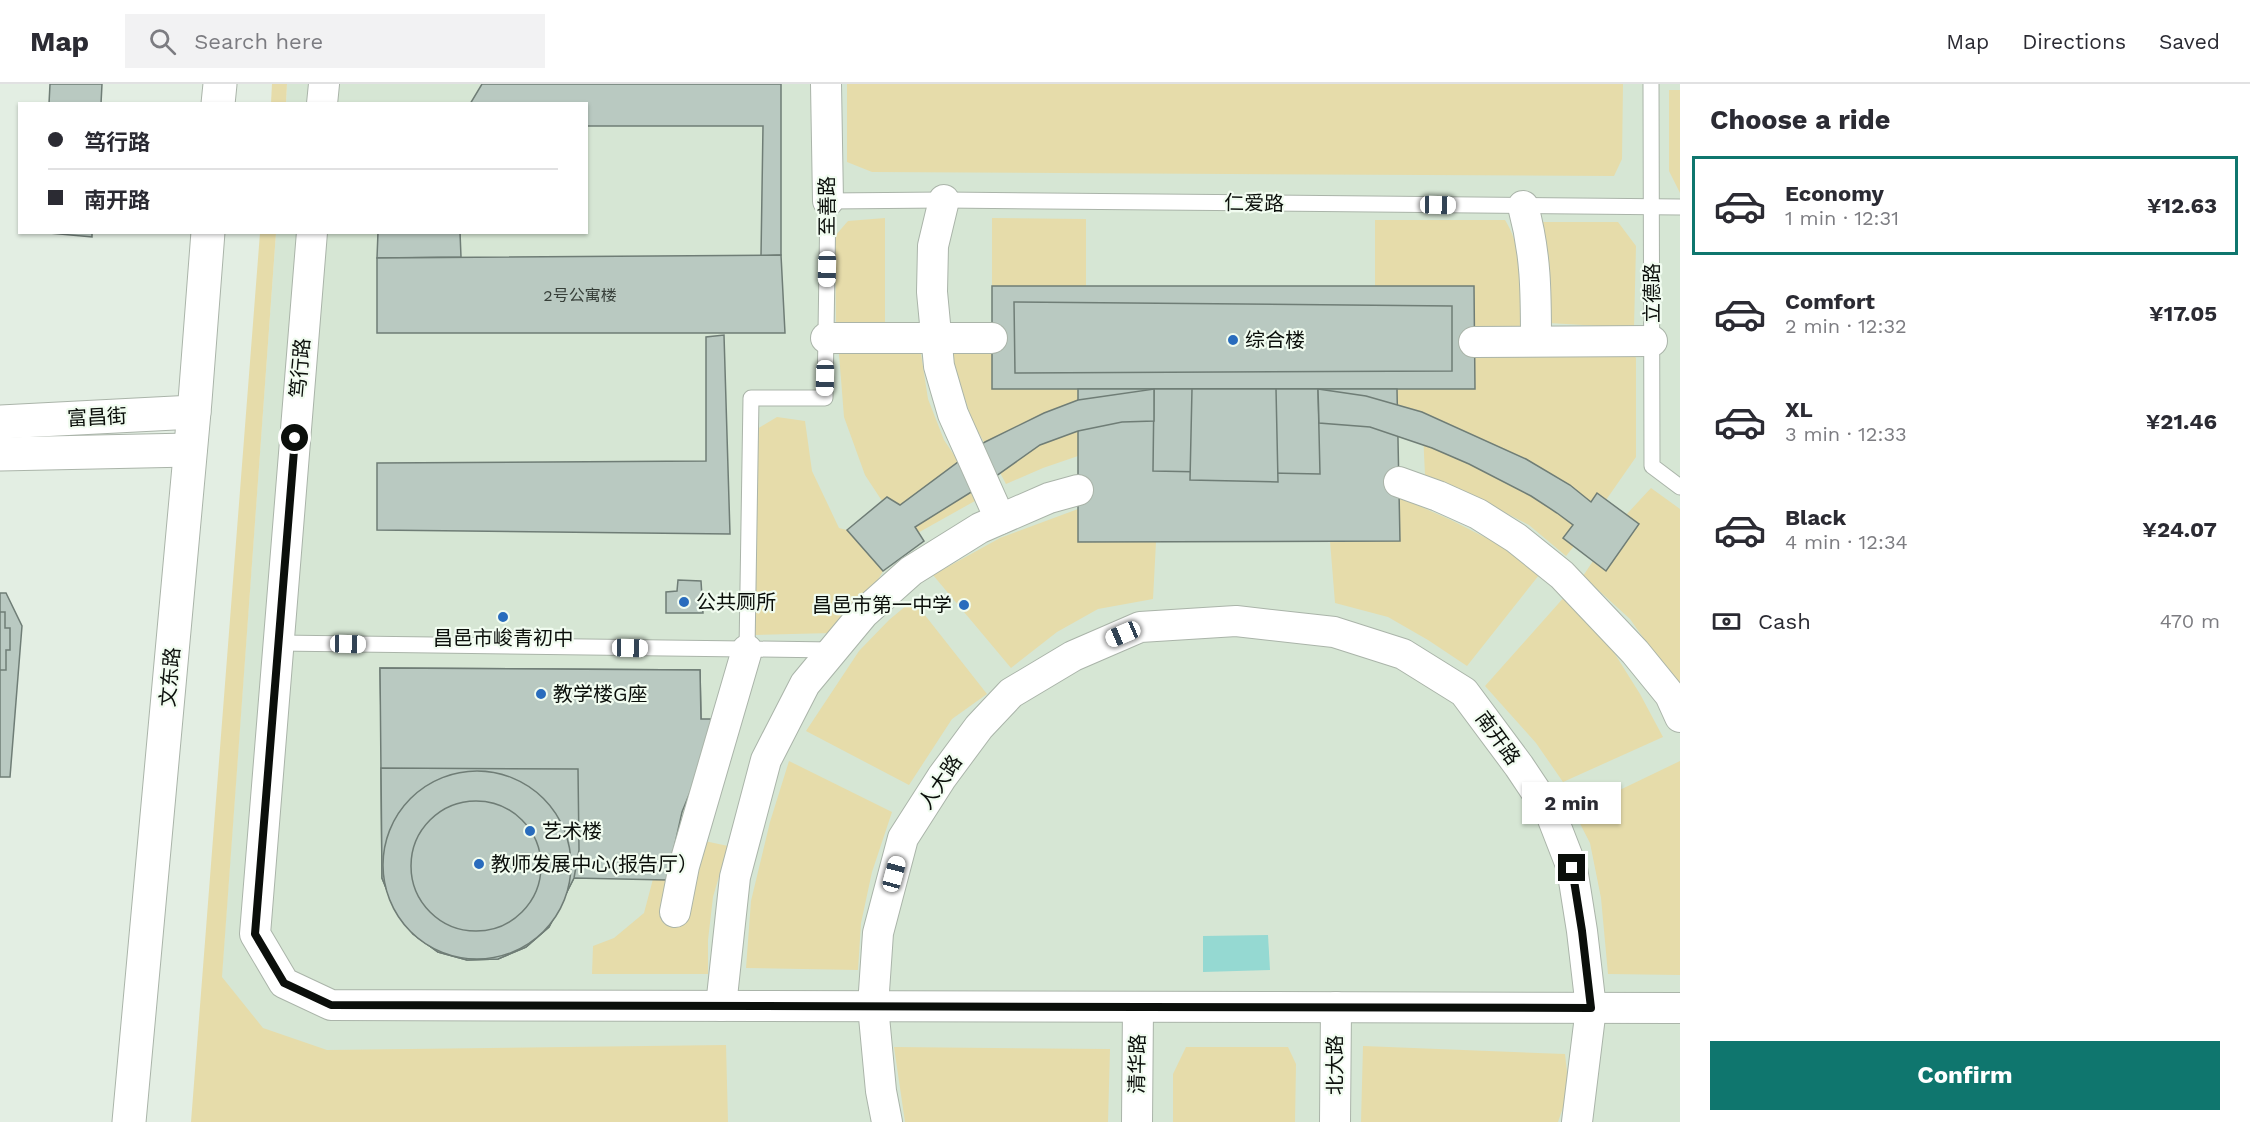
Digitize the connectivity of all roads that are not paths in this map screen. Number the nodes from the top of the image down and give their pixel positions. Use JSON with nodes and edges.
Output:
{"nodes":[{"id":1,"x":220,"y":84,"type":"edge"},
{"id":2,"x":324,"y":84,"type":"edge"},
{"id":3,"x":826,"y":84,"type":"edge"},
{"id":4,"x":1650,"y":84,"type":"edge"},
{"id":5,"x":218,"y":102,"type":"edge"},
{"id":6,"x":322,"y":102,"type":"edge"},
{"id":7,"x":944,"y":200,"type":"junction"},
{"id":8,"x":828,"y":201,"type":"junction"},
{"id":9,"x":1523,"y":206,"type":"junction"},
{"id":10,"x":1680,"y":207,"type":"edge"},
{"id":11,"x":1652,"y":208,"type":"junction"},
{"id":12,"x":208,"y":234,"type":"edge"},
{"id":13,"x":312,"y":234,"type":"edge"},
{"id":14,"x":826,"y":338,"type":"junction"},
{"id":15,"x":992,"y":338,"type":"dead end"},
{"id":16,"x":936,"y":339,"type":"junction"},
{"id":17,"x":1652,"y":341,"type":"junction"},
{"id":18,"x":1474,"y":342,"type":"dead end"},
{"id":19,"x":1536,"y":342,"type":"junction"},
{"id":20,"x":194,"y":412,"type":"junction"},
{"id":21,"x":0,"y":422,"type":"edge"},
{"id":22,"x":190,"y":450,"type":"junction"},
{"id":23,"x":0,"y":454,"type":"edge"},
{"id":24,"x":1399,"y":482,"type":"dead end"},
{"id":25,"x":1680,"y":487,"type":"edge"},
{"id":26,"x":1078,"y":490,"type":"dead end"},
{"id":27,"x":1000,"y":519,"type":"junction"},
{"id":28,"x":1236,"y":621,"type":"joint"},
{"id":29,"x":278,"y":643,"type":"junction"},
{"id":30,"x":747,"y":650,"type":"junction"},
{"id":31,"x":833,"y":651,"type":"junction"},
{"id":32,"x":1680,"y":717,"type":"edge"},
{"id":33,"x":700,"y":809,"type":"junction"},
{"id":34,"x":750,"y":820,"type":"junction"},
{"id":35,"x":675,"y":912,"type":"dead end"},
{"id":36,"x":721,"y":1006,"type":"junction"},
{"id":37,"x":873,"y":1006,"type":"junction"},
{"id":38,"x":1138,"y":1007,"type":"junction"},
{"id":39,"x":1336,"y":1007,"type":"junction"},
{"id":40,"x":1591,"y":1008,"type":"junction"},
{"id":41,"x":1680,"y":1008,"type":"edge"},
{"id":42,"x":129,"y":1122,"type":"edge"},
{"id":43,"x":887,"y":1122,"type":"edge"},
{"id":44,"x":1137,"y":1122,"type":"edge"},
{"id":45,"x":1335,"y":1122,"type":"edge"},
{"id":46,"x":1577,"y":1122,"type":"edge"}],
"edges":[{"from":1,"to":5,"type":"street"},
{"from":2,"to":6,"type":"street"},
{"from":3,"to":8,"type":"street","name":"至善路"},
{"from":4,"to":11,"type":"lane","name":"立德路"},
{"from":7,"to":8,"type":"lane","name":"仁爱路"},
{"from":7,"to":9,"type":"lane","name":"仁爱路"},
{"from":7,"to":16,"type":"street"},
{"from":8,"to":14,"type":"lane","name":"至善路"},
{"from":9,"to":11,"type":"lane","name":"仁爱路"},
{"from":9,"to":19,"type":"street"},
{"from":10,"to":11,"type":"lane","name":"仁爱路"},
{"from":11,"to":17,"type":"lane","name":"立德路"},
{"from":12,"to":20,"type":"street","name":"文东路"},
{"from":13,"to":29,"type":"street","name":"笃行路"},
{"from":14,"to":16,"type":"street"},
{"from":14,"to":30,"type":"lane","name":"至善路"},
{"from":15,"to":16,"type":"street"},
{"from":16,"to":27,"type":"street"},
{"from":17,"to":19,"type":"street"},
{"from":17,"to":25,"type":"lane","name":"立德路"},
{"from":18,"to":19,"type":"street"},
{"from":20,"to":21,"type":"street","name":"富昌街"},
{"from":20,"to":22,"type":"street","name":"文东路"},
{"from":22,"to":23,"type":"street","name":"富昌街"},
{"from":22,"to":42,"type":"street","name":"文东路"},
{"from":24,"to":32,"type":"street"},
{"from":26,"to":27,"type":"street"},
{"from":27,"to":31,"type":"street"},
{"from":28,"to":37,"type":"street","name":"人大路"},
{"from":28,"to":40,"type":"street","name":"南开路"},
{"from":29,"to":30,"type":"lane"},
{"from":29,"to":36,"type":"street","name":"笃行路"},
{"from":30,"to":31,"type":"lane"},
{"from":30,"to":33,"type":"street"},
{"from":31,"to":34,"type":"street"},
{"from":33,"to":34,"type":"street"},
{"from":33,"to":35,"type":"street"},
{"from":34,"to":36,"type":"street"},
{"from":36,"to":37,"type":"street"},
{"from":37,"to":38,"type":"street"},
{"from":37,"to":43,"type":"street","name":"人大路"},
{"from":38,"to":39,"type":"street"},
{"from":38,"to":44,"type":"street","name":"清华路"},
{"from":39,"to":40,"type":"street"},
{"from":39,"to":45,"type":"street","name":"北大路"},
{"from":40,"to":41,"type":"street"},
{"from":40,"to":46,"type":"street","name":"南开路"}]}
